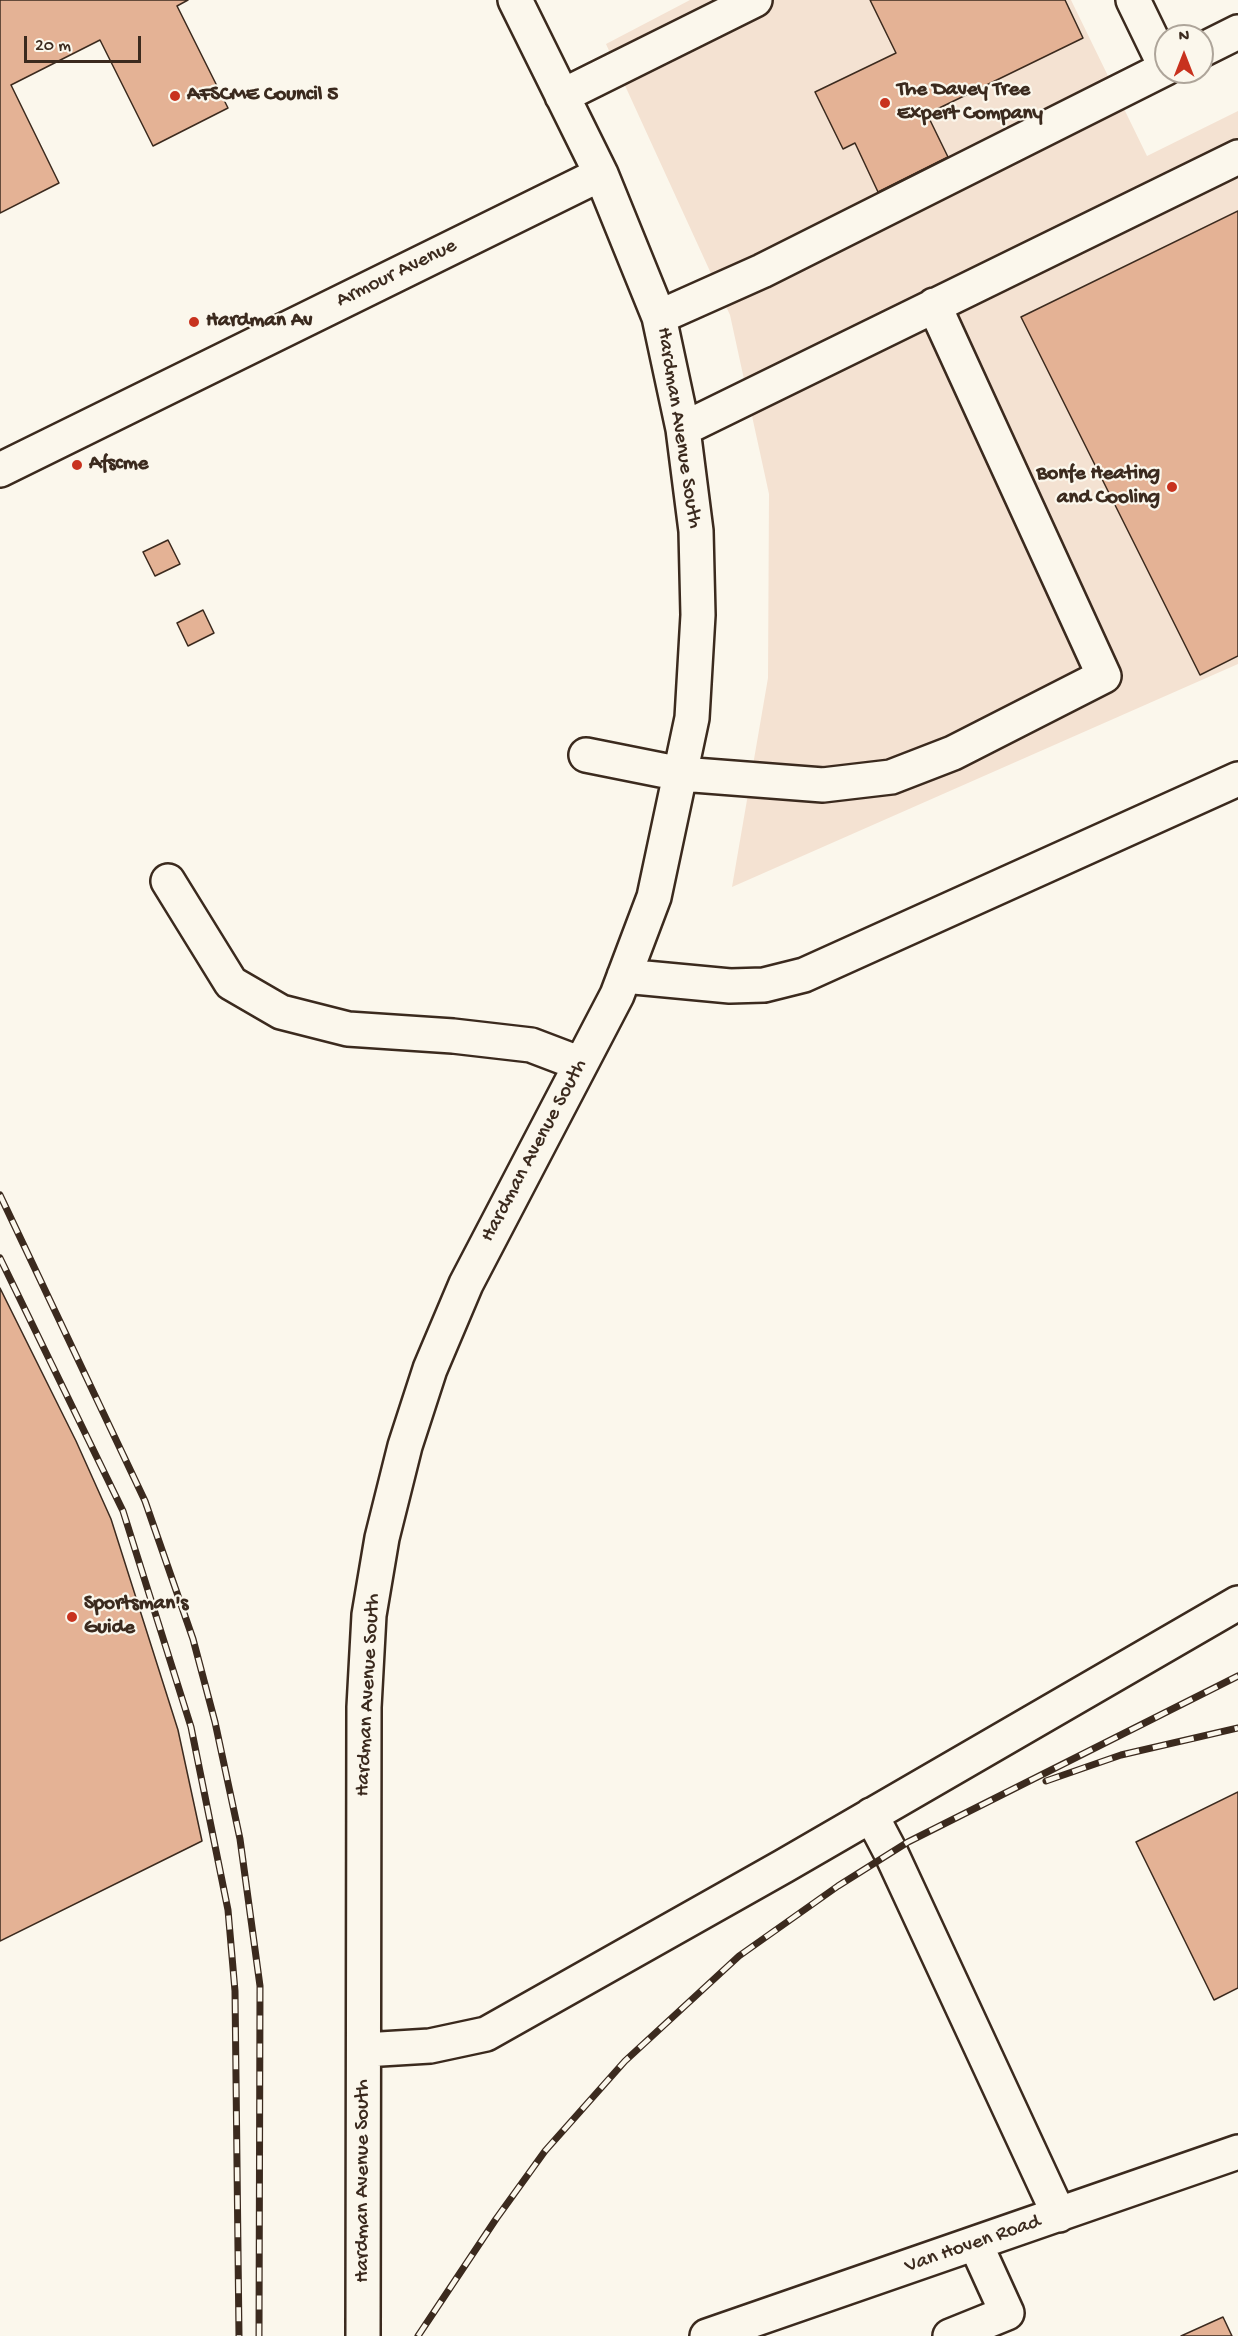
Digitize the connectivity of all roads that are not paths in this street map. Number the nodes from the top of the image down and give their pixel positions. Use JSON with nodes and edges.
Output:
{"nodes":[{"id":1,"x":515,"y":0,"type":"edge"},
{"id":2,"x":755,"y":0,"type":"edge"},
{"id":3,"x":1133,"y":0,"type":"edge"},
{"id":4,"x":1238,"y":32,"type":"edge"},
{"id":5,"x":1214,"y":44,"type":"edge"},
{"id":6,"x":562,"y":96,"type":"junction"},
{"id":7,"x":1238,"y":157,"type":"edge"},
{"id":8,"x":601,"y":174,"type":"junction"},
{"id":9,"x":934,"y":305,"type":"junction"},
{"id":10,"x":659,"y":317,"type":"junction"},
{"id":11,"x":683,"y":429,"type":"junction"},
{"id":12,"x":0,"y":470,"type":"edge"},
{"id":13,"x":586,"y":755,"type":"dead end"},
{"id":14,"x":681,"y":774,"type":"junction"},
{"id":15,"x":1238,"y":779,"type":"edge"},
{"id":16,"x":168,"y":881,"type":"dead end"},
{"id":17,"x":624,"y":976,"type":"junction"},
{"id":18,"x":581,"y":1065,"type":"junction"},
{"id":19,"x":1238,"y":1603,"type":"edge"},
{"id":20,"x":871,"y":1815,"type":"junction"},
{"id":21,"x":364,"y":2050,"type":"junction"},
{"id":22,"x":1238,"y":2152,"type":"edge"},
{"id":23,"x":1059,"y":2216,"type":"junction"},
{"id":24,"x":976,"y":2245,"type":"junction"},
{"id":25,"x":363,"y":2336,"type":"edge"},
{"id":26,"x":707,"y":2336,"type":"edge"},
{"id":27,"x":950,"y":2336,"type":"edge"}],
"edges":[{"from":1,"to":6,"type":"street","name":"Hardman Avenue South"},
{"from":2,"to":6,"type":"street"},
{"from":3,"to":10,"type":"street"},
{"from":4,"to":5,"type":"street"},
{"from":6,"to":8,"type":"street","name":"Hardman Avenue South"},
{"from":7,"to":9,"type":"street"},
{"from":8,"to":10,"type":"street","name":"Hardman Avenue South"},
{"from":8,"to":12,"type":"street","name":"Armour Avenue"},
{"from":9,"to":11,"type":"street"},
{"from":9,"to":14,"type":"street"},
{"from":10,"to":11,"type":"street","name":"Hardman Avenue South"},
{"from":11,"to":14,"type":"street","name":"Hardman Avenue South"},
{"from":13,"to":14,"type":"street"},
{"from":14,"to":17,"type":"street","name":"Hardman Avenue South"},
{"from":15,"to":17,"type":"street"},
{"from":16,"to":18,"type":"street"},
{"from":17,"to":18,"type":"street","name":"Hardman Avenue South"},
{"from":18,"to":21,"type":"street","name":"Hardman Avenue South"},
{"from":19,"to":20,"type":"street"},
{"from":20,"to":21,"type":"street"},
{"from":20,"to":23,"type":"street"},
{"from":21,"to":25,"type":"street","name":"Hardman Avenue South"},
{"from":22,"to":23,"type":"street","name":"Van Hoven Road"},
{"from":23,"to":24,"type":"street","name":"Van Hoven Road"},
{"from":24,"to":26,"type":"street","name":"Van Hoven Road"},
{"from":24,"to":27,"type":"street"}]}
